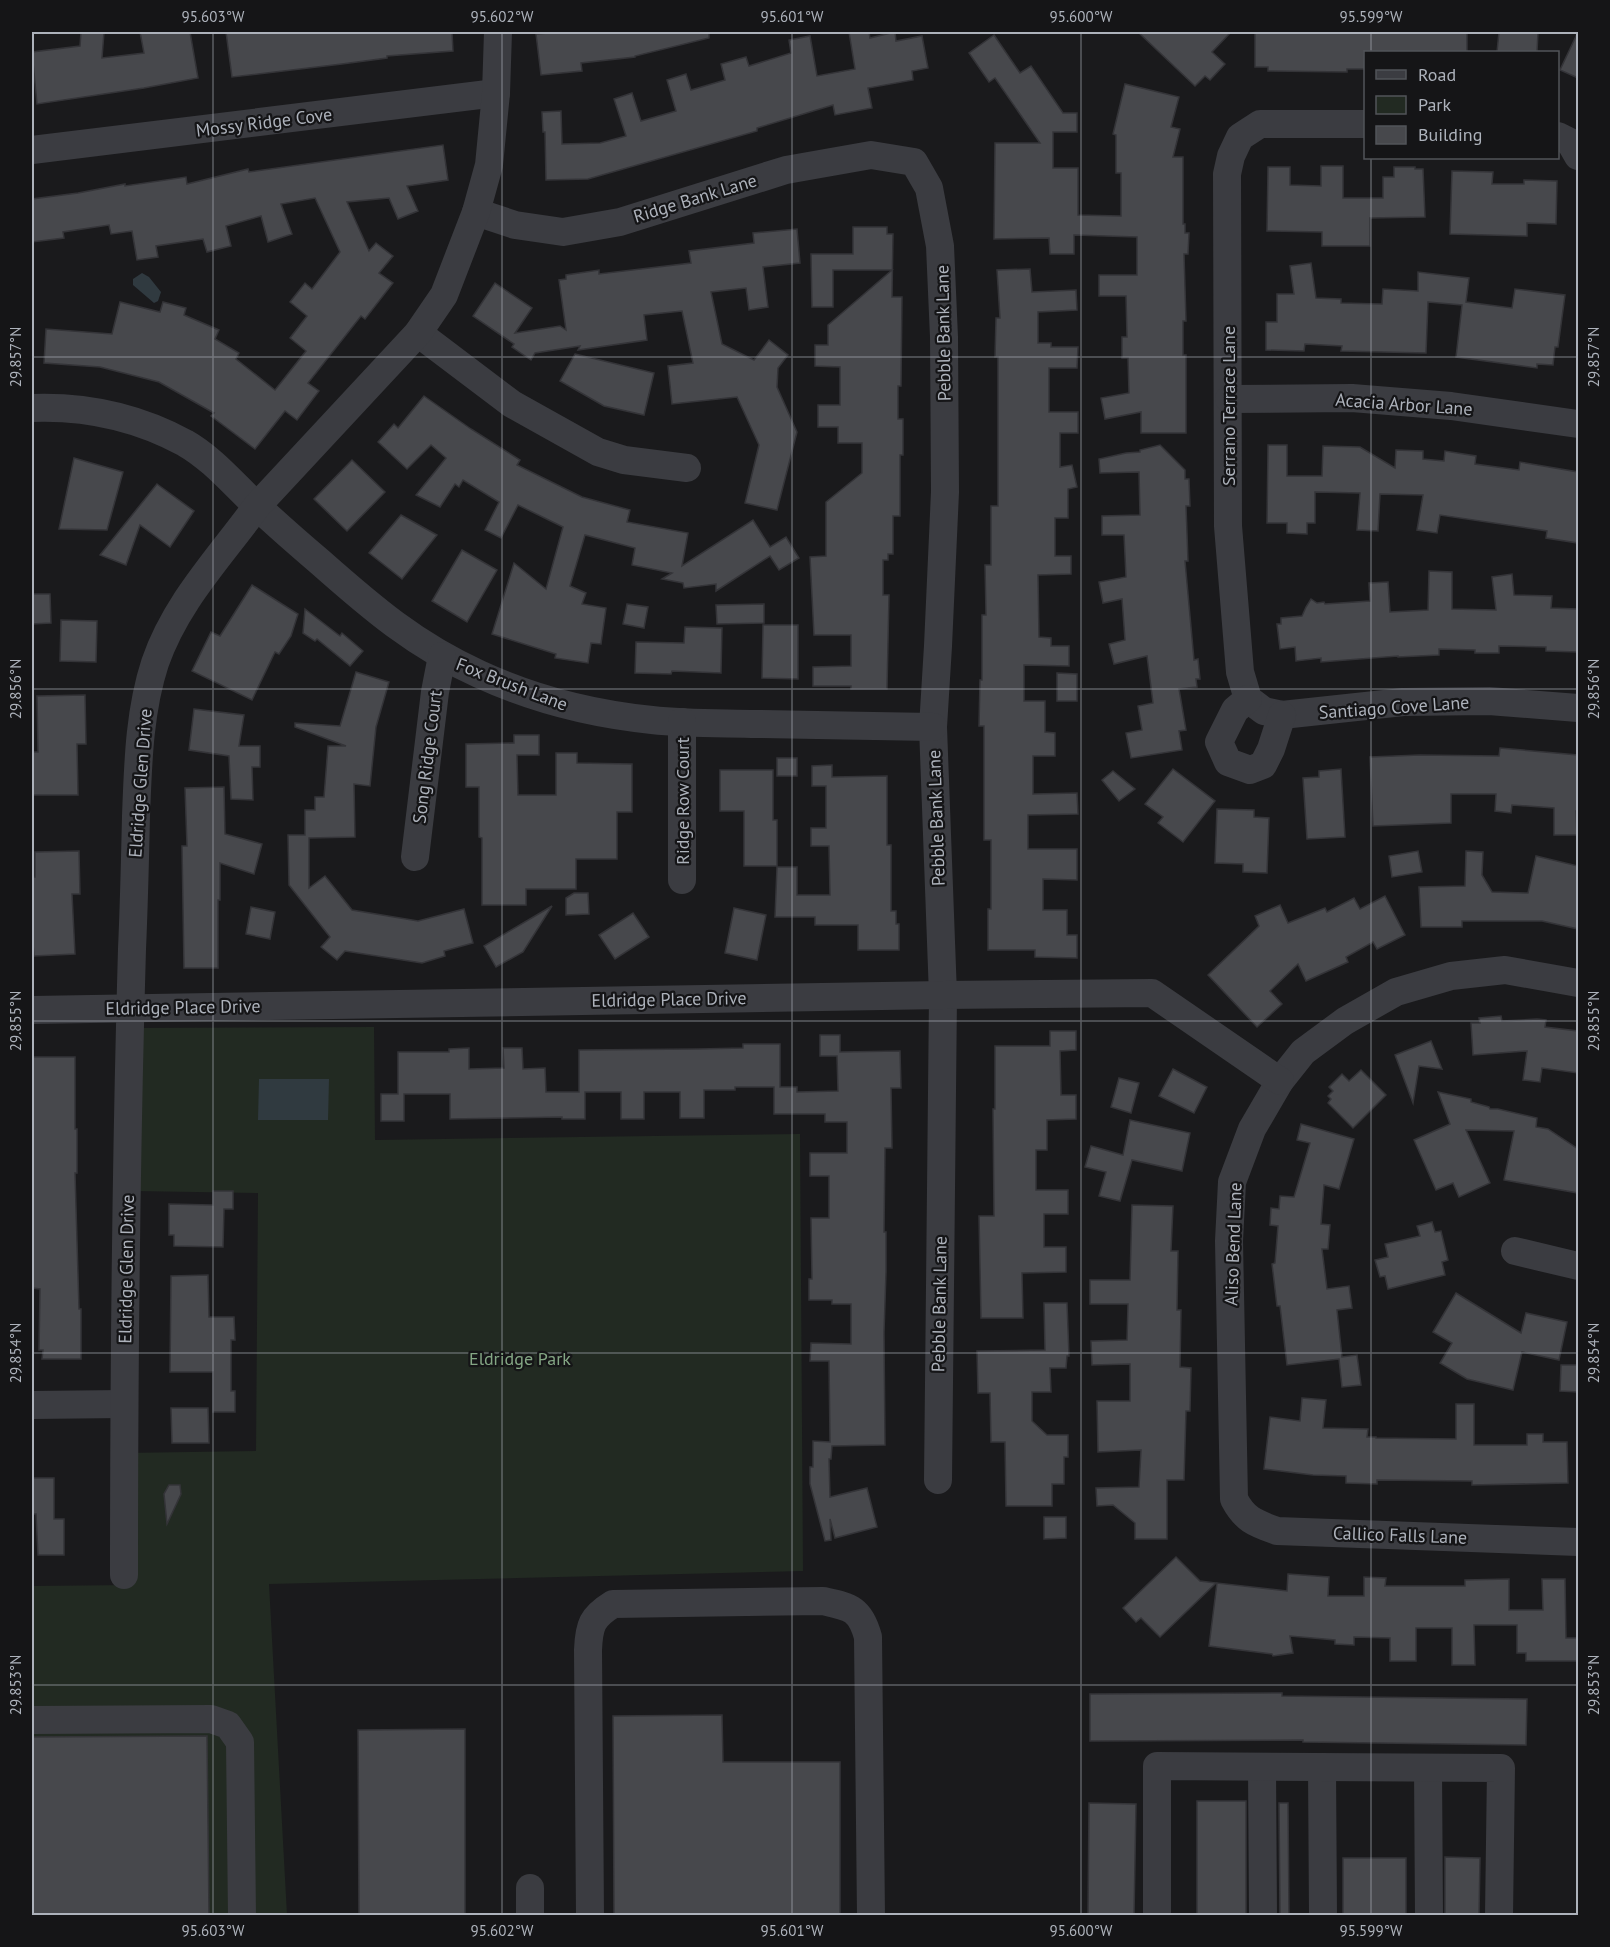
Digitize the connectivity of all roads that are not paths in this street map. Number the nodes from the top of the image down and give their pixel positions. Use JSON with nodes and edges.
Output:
{"nodes":[{"id":1,"x":498,"y":32,"type":"edge"},
{"id":2,"x":496,"y":93,"type":"junction"},
{"id":3,"x":1364,"y":124,"type":"edge"},
{"id":4,"x":1559,"y":137,"type":"edge"},
{"id":5,"x":32,"y":150,"type":"edge"},
{"id":6,"x":1578,"y":155,"type":"edge"},
{"id":7,"x":914,"y":162,"type":"joint"},
{"id":8,"x":476,"y":212,"type":"junction"},
{"id":9,"x":418,"y":333,"type":"junction"},
{"id":10,"x":1228,"y":399,"type":"junction"},
{"id":11,"x":32,"y":408,"type":"edge"},
{"id":12,"x":1578,"y":424,"type":"edge"},
{"id":13,"x":687,"y":468,"type":"dead end"},
{"id":14,"x":256,"y":506,"type":"junction"},
{"id":15,"x":442,"y":656,"type":"junction"},
{"id":16,"x":1264,"y":708,"type":"junction"},
{"id":17,"x":1578,"y":708,"type":"edge"},
{"id":18,"x":682,"y":722,"type":"junction"},
{"id":19,"x":933,"y":727,"type":"junction"},
{"id":20,"x":415,"y":857,"type":"dead end"},
{"id":21,"x":682,"y":880,"type":"dead end"},
{"id":22,"x":1578,"y":983,"type":"edge"},
{"id":23,"x":943,"y":995,"type":"junction"},
{"id":24,"x":131,"y":1008,"type":"junction"},
{"id":25,"x":32,"y":1010,"type":"edge"},
{"id":26,"x":1280,"y":1081,"type":"junction"},
{"id":27,"x":1515,"y":1251,"type":"dead end"},
{"id":28,"x":1578,"y":1266,"type":"edge"},
{"id":29,"x":124,"y":1404,"type":"junction"},
{"id":30,"x":32,"y":1405,"type":"edge"},
{"id":31,"x":938,"y":1480,"type":"dead end"},
{"id":32,"x":1234,"y":1499,"type":"joint"},
{"id":33,"x":1578,"y":1542,"type":"edge"},
{"id":34,"x":124,"y":1575,"type":"dead end"},
{"id":35,"x":32,"y":1720,"type":"edge"},
{"id":36,"x":1262,"y":1767,"type":"junction"},
{"id":37,"x":1322,"y":1767,"type":"junction"},
{"id":38,"x":1428,"y":1768,"type":"junction"},
{"id":39,"x":242,"y":1916,"type":"edge"},
{"id":40,"x":590,"y":1916,"type":"edge"},
{"id":41,"x":871,"y":1916,"type":"edge"},
{"id":42,"x":1157,"y":1916,"type":"edge"},
{"id":43,"x":1263,"y":1916,"type":"edge"},
{"id":44,"x":1323,"y":1916,"type":"edge"},
{"id":45,"x":1429,"y":1916,"type":"edge"},
{"id":46,"x":1499,"y":1916,"type":"edge"}],
"edges":[{"from":1,"to":2,"type":"street","name":"Eldridge Glen Drive"},
{"from":2,"to":5,"type":"street","name":"Mossy Ridge Cove"},
{"from":2,"to":8,"type":"street","name":"Eldridge Glen Drive"},
{"from":3,"to":10,"type":"street","name":"Serrano Terrace Lane"},
{"from":4,"to":6,"type":"street"},
{"from":7,"to":8,"type":"street","name":"Ridge Bank Lane"},
{"from":7,"to":19,"type":"street","name":"Pebble Bank Lane"},
{"from":8,"to":9,"type":"street","name":"Eldridge Glen Drive"},
{"from":9,"to":13,"type":"street"},
{"from":9,"to":14,"type":"street","name":"Eldridge Glen Drive"},
{"from":10,"to":12,"type":"street","name":"Acacia Arbor Lane"},
{"from":10,"to":16,"type":"street","name":"Serrano Terrace Lane"},
{"from":11,"to":14,"type":"street","name":"Fox Brush Lane"},
{"from":14,"to":15,"type":"street","name":"Fox Brush Lane"},
{"from":14,"to":24,"type":"street","name":"Eldridge Glen Drive"},
{"from":15,"to":18,"type":"street","name":"Fox Brush Lane"},
{"from":15,"to":20,"type":"street","name":"Song Ridge Court"},
{"from":16,"to":16,"type":"street"},
{"from":16,"to":17,"type":"street","name":"Santiago Cove Lane"},
{"from":18,"to":19,"type":"street","name":"Fox Brush Lane"},
{"from":18,"to":21,"type":"street","name":"Ridge Row Court"},
{"from":19,"to":23,"type":"street","name":"Pebble Bank Lane"},
{"from":22,"to":26,"type":"street","name":"Aliso Bend Lane"},
{"from":23,"to":24,"type":"street","name":"Eldridge Place Drive"},
{"from":23,"to":26,"type":"street","name":"Eldridge Place Drive"},
{"from":23,"to":31,"type":"street","name":"Pebble Bank Lane"},
{"from":24,"to":25,"type":"street","name":"Eldridge Place Drive"},
{"from":24,"to":29,"type":"street","name":"Eldridge Glen Drive"},
{"from":26,"to":32,"type":"street","name":"Aliso Bend Lane"},
{"from":27,"to":28,"type":"street"},
{"from":29,"to":30,"type":"street"},
{"from":29,"to":34,"type":"street","name":"Eldridge Glen Drive"},
{"from":32,"to":33,"type":"street","name":"Callico Falls Lane"},
{"from":35,"to":39,"type":"street"},
{"from":36,"to":37,"type":"street"},
{"from":36,"to":42,"type":"street"},
{"from":36,"to":43,"type":"street"},
{"from":37,"to":38,"type":"street"},
{"from":37,"to":44,"type":"street"},
{"from":38,"to":45,"type":"street"},
{"from":38,"to":46,"type":"street"},
{"from":40,"to":41,"type":"street"}]}
